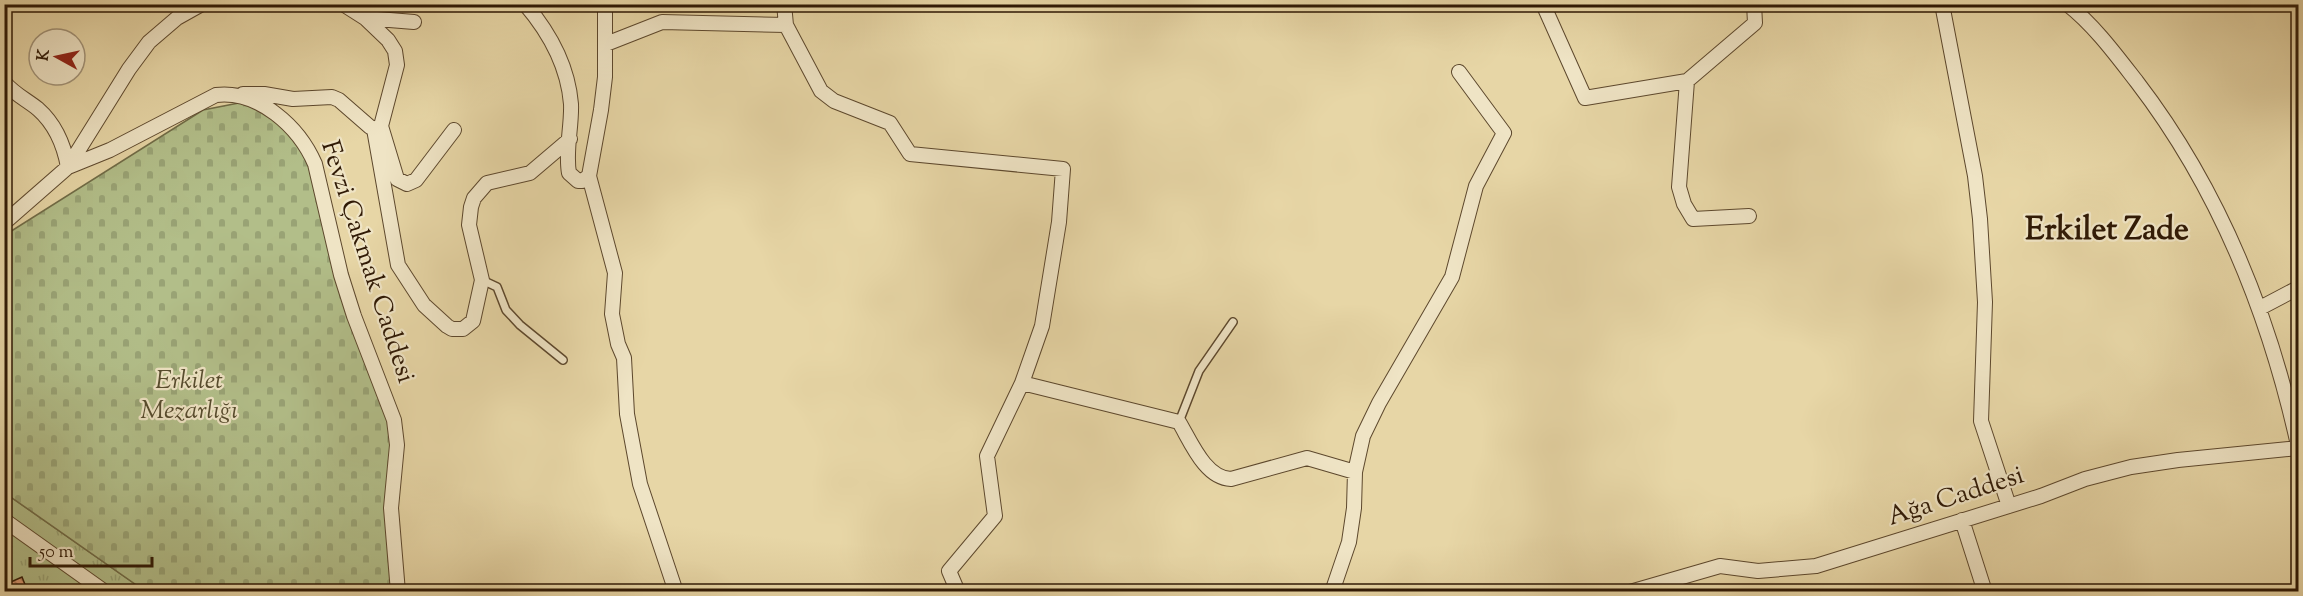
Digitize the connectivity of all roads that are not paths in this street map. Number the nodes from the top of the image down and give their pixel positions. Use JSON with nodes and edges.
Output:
{"nodes":[{"id":1,"x":202,"y":4,"type":"edge"},
{"id":2,"x":343,"y":4,"type":"edge"},
{"id":3,"x":525,"y":4,"type":"edge"},
{"id":4,"x":605,"y":4,"type":"edge"},
{"id":5,"x":784,"y":4,"type":"edge"},
{"id":6,"x":1543,"y":4,"type":"edge"},
{"id":7,"x":1754,"y":4,"type":"edge"},
{"id":8,"x":1942,"y":4,"type":"edge"},
{"id":9,"x":2067,"y":4,"type":"edge"},
{"id":10,"x":365,"y":18,"type":"junction"},
{"id":11,"x":414,"y":22,"type":"dead end"},
{"id":12,"x":786,"y":25,"type":"junction"},
{"id":13,"x":606,"y":44,"type":"junction"},
{"id":14,"x":1459,"y":72,"type":"dead end"},
{"id":15,"x":1687,"y":81,"type":"junction"},
{"id":16,"x":4,"y":82,"type":"edge"},
{"id":17,"x":232,"y":95,"type":"junction"},
{"id":18,"x":377,"y":127,"type":"junction"},
{"id":19,"x":454,"y":130,"type":"dead end"},
{"id":20,"x":570,"y":139,"type":"junction"},
{"id":21,"x":68,"y":167,"type":"junction"},
{"id":22,"x":590,"y":176,"type":"junction"},
{"id":23,"x":1749,"y":216,"type":"dead end"},
{"id":24,"x":4,"y":223,"type":"edge"},
{"id":25,"x":482,"y":280,"type":"junction"},
{"id":26,"x":2298,"y":288,"type":"edge"},
{"id":27,"x":2260,"y":308,"type":"junction"},
{"id":28,"x":1233,"y":322,"type":"dead end"},
{"id":29,"x":563,"y":360,"type":"dead end"},
{"id":30,"x":1022,"y":383,"type":"junction"},
{"id":31,"x":1179,"y":422,"type":"junction"},
{"id":32,"x":2298,"y":447,"type":"edge"},
{"id":33,"x":1355,"y":472,"type":"junction"},
{"id":34,"x":2009,"y":506,"type":"junction"},
{"id":35,"x":4,"y":520,"type":"edge"},
{"id":36,"x":1962,"y":520,"type":"junction"},
{"id":37,"x":105,"y":591,"type":"edge"},
{"id":38,"x":398,"y":591,"type":"edge"},
{"id":39,"x":676,"y":591,"type":"edge"},
{"id":40,"x":958,"y":591,"type":"edge"},
{"id":41,"x":1332,"y":591,"type":"edge"},
{"id":42,"x":1630,"y":591,"type":"edge"},
{"id":43,"x":1985,"y":591,"type":"edge"}],
"edges":[{"from":1,"to":21,"type":"street"},
{"from":2,"to":10,"type":"street"},
{"from":3,"to":20,"type":"street"},
{"from":4,"to":13,"type":"street"},
{"from":5,"to":12,"type":"street"},
{"from":6,"to":15,"type":"street"},
{"from":7,"to":15,"type":"street"},
{"from":8,"to":34,"type":"street"},
{"from":9,"to":27,"type":"street"},
{"from":10,"to":11,"type":"street"},
{"from":10,"to":18,"type":"street"},
{"from":12,"to":13,"type":"street"},
{"from":12,"to":30,"type":"street"},
{"from":13,"to":22,"type":"street"},
{"from":14,"to":33,"type":"street"},
{"from":15,"to":23,"type":"street"},
{"from":16,"to":21,"type":"street"},
{"from":17,"to":18,"type":"street"},
{"from":17,"to":21,"type":"street"},
{"from":17,"to":38,"type":"street","name":"Fevzi Çakmak Caddesi"},
{"from":18,"to":19,"type":"street"},
{"from":18,"to":25,"type":"street"},
{"from":20,"to":22,"type":"street"},
{"from":20,"to":25,"type":"street"},
{"from":21,"to":24,"type":"street"},
{"from":22,"to":39,"type":"street"},
{"from":25,"to":29,"type":"lane"},
{"from":26,"to":27,"type":"street"},
{"from":27,"to":32,"type":"street"},
{"from":28,"to":31,"type":"lane"},
{"from":30,"to":31,"type":"street"},
{"from":30,"to":40,"type":"street"},
{"from":31,"to":33,"type":"street"},
{"from":32,"to":34,"type":"street","name":"Ağa Caddesi"},
{"from":33,"to":41,"type":"street"},
{"from":34,"to":36,"type":"street","name":"Ağa Caddesi"},
{"from":35,"to":37,"type":"street"},
{"from":36,"to":42,"type":"street","name":"Ağa Caddesi"},
{"from":36,"to":43,"type":"street"}]}
